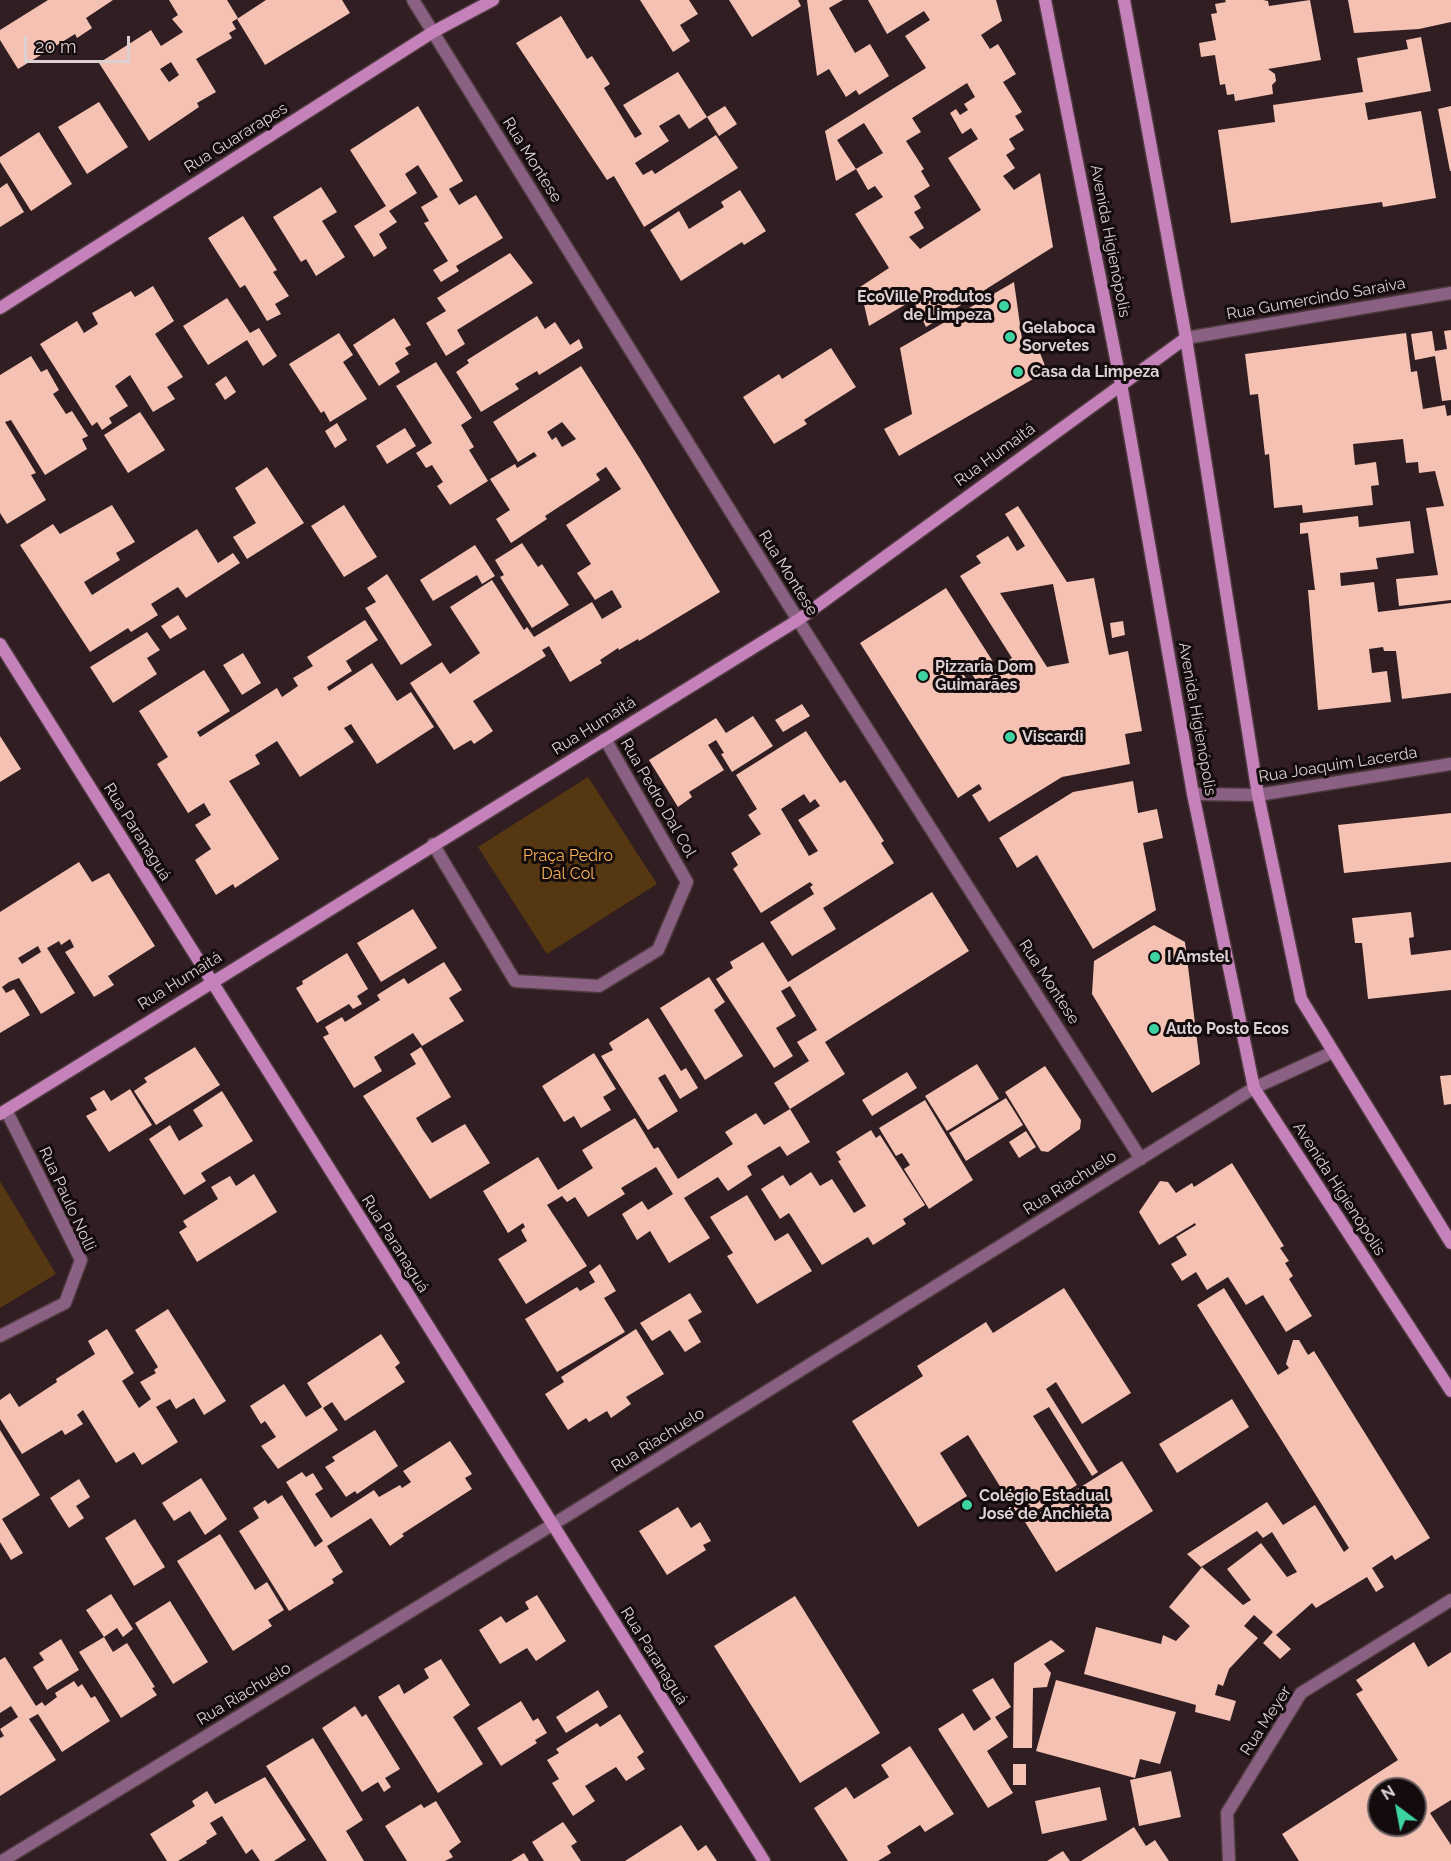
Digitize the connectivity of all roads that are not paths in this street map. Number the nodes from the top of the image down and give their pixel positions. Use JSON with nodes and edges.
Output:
{"nodes":[{"id":1,"x":413,"y":0,"type":"edge"},
{"id":2,"x":493,"y":0,"type":"edge"},
{"id":3,"x":1045,"y":0,"type":"edge"},
{"id":4,"x":1124,"y":0,"type":"edge"},
{"id":5,"x":433,"y":32,"type":"junction"},
{"id":6,"x":1451,"y":292,"type":"edge"},
{"id":7,"x":0,"y":308,"type":"edge"},
{"id":8,"x":1186,"y":338,"type":"junction"},
{"id":9,"x":1121,"y":384,"type":"junction"},
{"id":10,"x":798,"y":620,"type":"junction"},
{"id":11,"x":0,"y":644,"type":"edge"},
{"id":12,"x":605,"y":739,"type":"junction"},
{"id":13,"x":1451,"y":764,"type":"edge"},
{"id":14,"x":1193,"y":794,"type":"junction"},
{"id":15,"x":1258,"y":795,"type":"junction"},
{"id":16,"x":433,"y":844,"type":"junction"},
{"id":17,"x":211,"y":981,"type":"junction"},
{"id":18,"x":1334,"y":1052,"type":"junction"},
{"id":19,"x":1254,"y":1088,"type":"junction"},
{"id":20,"x":3,"y":1112,"type":"edge"},
{"id":21,"x":1141,"y":1158,"type":"junction"},
{"id":22,"x":1451,"y":1243,"type":"edge"},
{"id":23,"x":0,"y":1336,"type":"edge"},
{"id":24,"x":1451,"y":1391,"type":"edge"},
{"id":25,"x":552,"y":1525,"type":"junction"},
{"id":26,"x":1451,"y":1600,"type":"edge"},
{"id":27,"x":2,"y":1861,"type":"edge"},
{"id":28,"x":764,"y":1861,"type":"edge"},
{"id":29,"x":1229,"y":1861,"type":"edge"}],
"edges":[{"from":1,"to":5,"type":"street","name":"Rua Montese"},
{"from":2,"to":5,"type":"main road","name":"Rua Guararapes"},
{"from":3,"to":9,"type":"main road","name":"Avenida Higienópolis"},
{"from":4,"to":8,"type":"main road"},
{"from":5,"to":7,"type":"main road","name":"Rua Guararapes"},
{"from":5,"to":10,"type":"street","name":"Rua Montese"},
{"from":6,"to":8,"type":"street","name":"Rua Gumercindo Saraiva"},
{"from":8,"to":9,"type":"main road","name":"Rua Humaitá"},
{"from":8,"to":15,"type":"main road"},
{"from":9,"to":10,"type":"main road","name":"Rua Humaitá"},
{"from":9,"to":14,"type":"main road","name":"Avenida Higienópolis"},
{"from":10,"to":12,"type":"main road","name":"Rua Humaitá"},
{"from":10,"to":21,"type":"street","name":"Rua Montese"},
{"from":11,"to":17,"type":"main road","name":"Rua Paranaguá"},
{"from":12,"to":16,"type":"main road","name":"Rua Humaitá"},
{"from":12,"to":16,"type":"street","name":"Rua Pedro Dal Col"},
{"from":13,"to":15,"type":"street","name":"Rua Joaquim Lacerda"},
{"from":14,"to":15,"type":"street","name":"Rua Joaquim Lacerda"},
{"from":14,"to":19,"type":"main road","name":"Avenida Higienópolis"},
{"from":15,"to":18,"type":"main road"},
{"from":16,"to":17,"type":"main road","name":"Rua Humaitá"},
{"from":17,"to":20,"type":"main road","name":"Rua Humaitá"},
{"from":17,"to":25,"type":"main road","name":"Rua Paranaguá"},
{"from":18,"to":19,"type":"street","name":"Rua Riachuelo"},
{"from":18,"to":22,"type":"main road"},
{"from":19,"to":21,"type":"street","name":"Rua Riachuelo"},
{"from":19,"to":24,"type":"main road","name":"Avenida Higienópolis"},
{"from":20,"to":23,"type":"street","name":"Rua Paulo Nolli"},
{"from":21,"to":25,"type":"street","name":"Rua Riachuelo"},
{"from":25,"to":27,"type":"street","name":"Rua Riachuelo"},
{"from":25,"to":28,"type":"main road","name":"Rua Paranaguá"},
{"from":26,"to":29,"type":"street","name":"Rua Meyer"}]}
